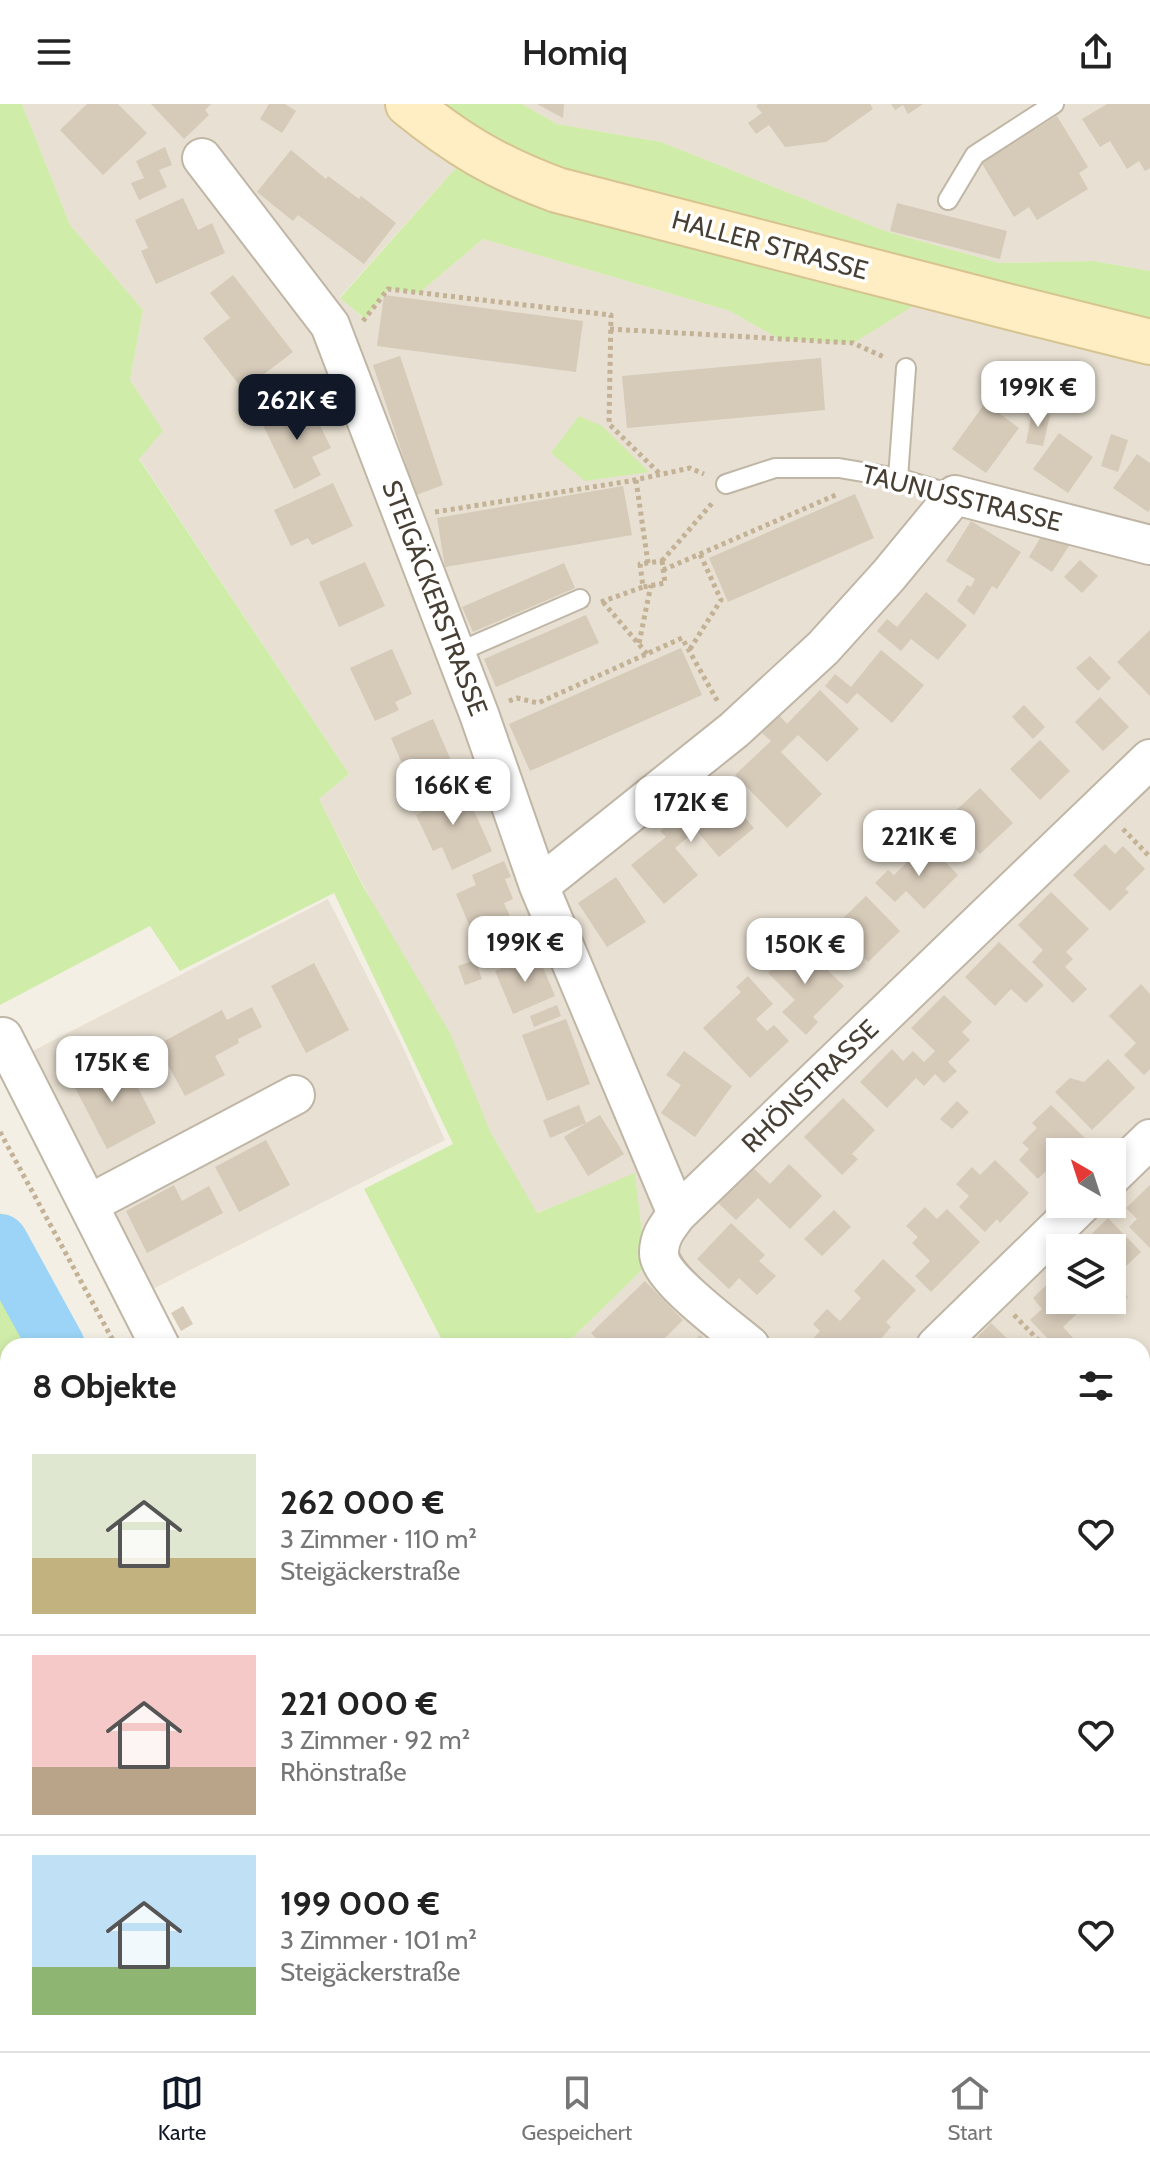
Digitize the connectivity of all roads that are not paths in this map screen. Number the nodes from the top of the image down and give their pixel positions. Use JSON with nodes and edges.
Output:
{"nodes":[{"id":1,"x":408,"y":104,"type":"edge"},
{"id":2,"x":1054,"y":104,"type":"edge"},
{"id":3,"x":202,"y":158,"type":"dead end"},
{"id":4,"x":948,"y":200,"type":"dead end"},
{"id":5,"x":1150,"y":342,"type":"edge"},
{"id":6,"x":906,"y":368,"type":"road end"},
{"id":7,"x":898,"y":478,"type":"junction"},
{"id":8,"x":726,"y":484,"type":"road end"},
{"id":9,"x":955,"y":495,"type":"junction"},
{"id":10,"x":1150,"y":545,"type":"edge"},
{"id":11,"x":580,"y":599,"type":"road end"},
{"id":12,"x":456,"y":653,"type":"junction"},
{"id":13,"x":1150,"y":759,"type":"edge"},
{"id":14,"x":539,"y":886,"type":"junction"},
{"id":15,"x":3,"y":1037,"type":"dead end"},
{"id":16,"x":295,"y":1095,"type":"dead end"},
{"id":17,"x":1150,"y":1139,"type":"edge"},
{"id":18,"x":1126,"y":1162,"type":"edge"},
{"id":19,"x":89,"y":1204,"type":"junction"},
{"id":20,"x":677,"y":1214,"type":"junction"},
{"id":21,"x":1068,"y":1218,"type":"edge"},
{"id":22,"x":156,"y":1338,"type":"edge"},
{"id":23,"x":741,"y":1338,"type":"edge"},
{"id":24,"x":944,"y":1338,"type":"edge"}],
"edges":[{"from":1,"to":5,"type":"main road","name":"HALLER STRASSE"},
{"from":2,"to":4,"type":"lane"},
{"from":3,"to":12,"type":"street","name":"STEIGÄCKERSTRASSE"},
{"from":6,"to":7,"type":"lane"},
{"from":7,"to":8,"type":"lane","name":"TAUNUSSTRASSE"},
{"from":7,"to":9,"type":"lane","name":"TAUNUSSTRASSE"},
{"from":9,"to":10,"type":"street","name":"TAUNUSSTRASSE"},
{"from":9,"to":14,"type":"street"},
{"from":11,"to":12,"type":"lane"},
{"from":12,"to":14,"type":"street","name":"STEIGÄCKERSTRASSE"},
{"from":13,"to":20,"type":"street","name":"RHÖNSTRASSE"},
{"from":14,"to":20,"type":"street","name":"STEIGÄCKERSTRASSE"},
{"from":15,"to":19,"type":"street"},
{"from":16,"to":19,"type":"street"},
{"from":17,"to":18,"type":"street"},
{"from":19,"to":22,"type":"street"},
{"from":20,"to":23,"type":"street"},
{"from":21,"to":24,"type":"street"}]}
